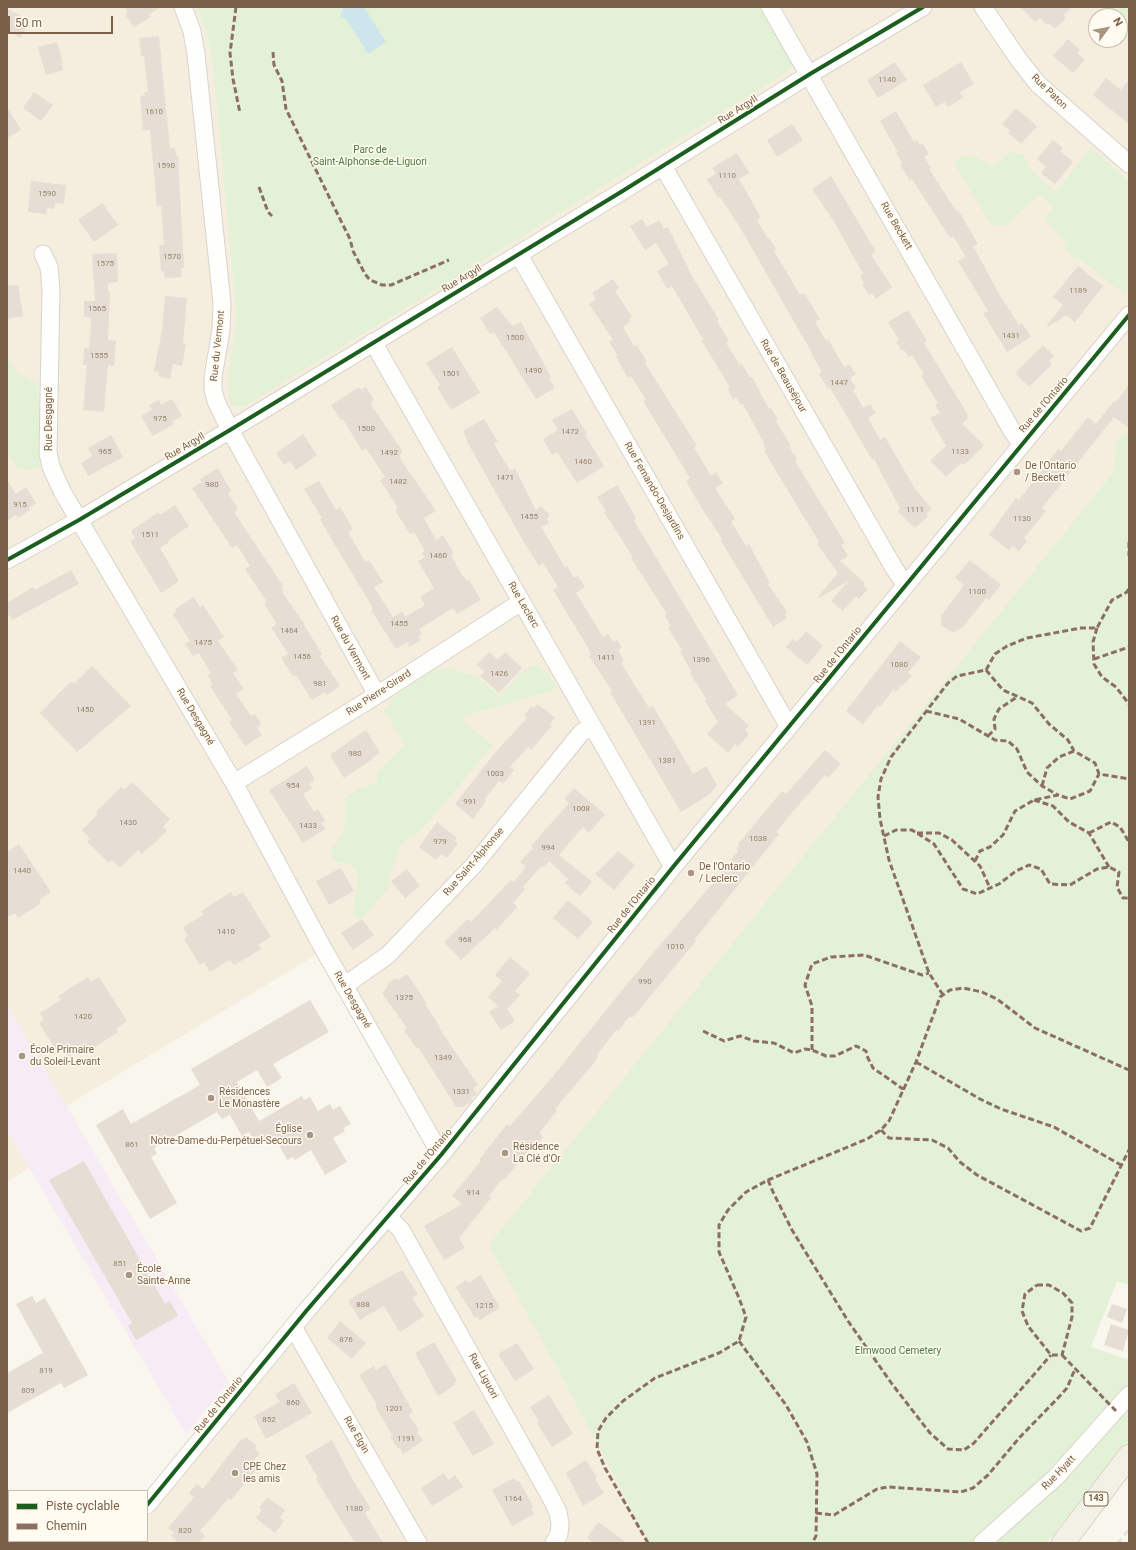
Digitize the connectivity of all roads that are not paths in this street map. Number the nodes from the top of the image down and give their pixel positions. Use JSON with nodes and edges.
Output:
{"nodes":[{"id":1,"x":183,"y":7,"type":"edge"},
{"id":2,"x":770,"y":7,"type":"edge"},
{"id":3,"x":922,"y":7,"type":"edge"},
{"id":4,"x":983,"y":7,"type":"edge"},
{"id":5,"x":810,"y":74,"type":"junction"},
{"id":6,"x":1129,"y":164,"type":"edge"},
{"id":7,"x":663,"y":166,"type":"junction"},
{"id":8,"x":43,"y":254,"type":"dead end"},
{"id":9,"x":519,"y":255,"type":"junction"},
{"id":10,"x":1129,"y":315,"type":"edge"},
{"id":11,"x":373,"y":342,"type":"junction"},
{"id":12,"x":230,"y":430,"type":"junction"},
{"id":13,"x":1021,"y":444,"type":"junction"},
{"id":14,"x":79,"y":520,"type":"junction"},
{"id":15,"x":7,"y":560,"type":"edge"},
{"id":16,"x":905,"y":584,"type":"junction"},
{"id":17,"x":521,"y":602,"type":"junction"},
{"id":18,"x":377,"y":695,"type":"junction"},
{"id":19,"x":592,"y":726,"type":"junction"},
{"id":20,"x":789,"y":727,"type":"junction"},
{"id":21,"x":234,"y":783,"type":"junction"},
{"id":22,"x":674,"y":867,"type":"junction"},
{"id":23,"x":344,"y":986,"type":"junction"},
{"id":24,"x":441,"y":1156,"type":"junction"},
{"id":25,"x":388,"y":1217,"type":"junction"},
{"id":26,"x":293,"y":1328,"type":"junction"},
{"id":27,"x":1129,"y":1395,"type":"edge"},
{"id":28,"x":1129,"y":1456,"type":"edge"},
{"id":29,"x":148,"y":1504,"type":"edge"},
{"id":30,"x":418,"y":1543,"type":"edge"},
{"id":31,"x":554,"y":1543,"type":"edge"},
{"id":32,"x":982,"y":1543,"type":"edge"},
{"id":33,"x":1063,"y":1543,"type":"edge"}],
"edges":[{"from":1,"to":12,"type":"street","name":"Rue du Vermont"},
{"from":2,"to":5,"type":"street","name":"Rue Beckett"},
{"from":3,"to":5,"type":"street","name":"Rue Argyll"},
{"from":4,"to":6,"type":"street","name":"Rue Paton"},
{"from":5,"to":7,"type":"street","name":"Rue Argyll"},
{"from":5,"to":13,"type":"street","name":"Rue Beckett"},
{"from":7,"to":9,"type":"street","name":"Rue Argyll"},
{"from":7,"to":16,"type":"street","name":"Rue de Beauséjour"},
{"from":8,"to":14,"type":"street","name":"Rue Desgagné"},
{"from":9,"to":11,"type":"street","name":"Rue Argyll"},
{"from":9,"to":20,"type":"street","name":"Rue Fernando-Desjardins"},
{"from":10,"to":13,"type":"street","name":"Rue de l'Ontario"},
{"from":11,"to":12,"type":"street","name":"Rue Argyll"},
{"from":11,"to":17,"type":"street","name":"Rue Leclerc"},
{"from":12,"to":14,"type":"street","name":"Rue Argyll"},
{"from":12,"to":18,"type":"street","name":"Rue du Vermont"},
{"from":13,"to":16,"type":"street","name":"Rue de l'Ontario"},
{"from":14,"to":15,"type":"street","name":"Rue Argyll"},
{"from":14,"to":21,"type":"street","name":"Rue Desgagné"},
{"from":16,"to":20,"type":"street","name":"Rue de l'Ontario"},
{"from":17,"to":18,"type":"street","name":"Rue Pierre-Girard"},
{"from":17,"to":19,"type":"street","name":"Rue Leclerc"},
{"from":18,"to":21,"type":"street","name":"Rue Pierre-Girard"},
{"from":19,"to":22,"type":"street","name":"Rue Leclerc"},
{"from":19,"to":23,"type":"street","name":"Rue Saint-Alphonse"},
{"from":20,"to":22,"type":"street","name":"Rue de l'Ontario"},
{"from":21,"to":23,"type":"street","name":"Rue Desgagné"},
{"from":22,"to":24,"type":"street","name":"Rue de l'Ontario"},
{"from":23,"to":24,"type":"street","name":"Rue Desgagné"},
{"from":24,"to":25,"type":"street","name":"Rue de l'Ontario"},
{"from":25,"to":26,"type":"street","name":"Rue de l'Ontario"},
{"from":25,"to":31,"type":"street","name":"Rue Liguori"},
{"from":26,"to":29,"type":"street","name":"Rue de l'Ontario"},
{"from":26,"to":30,"type":"street","name":"Rue Elgin"},
{"from":27,"to":32,"type":"street","name":"Rue Hyatt"},
{"from":28,"to":33,"type":"main road","number":"143"}]}
